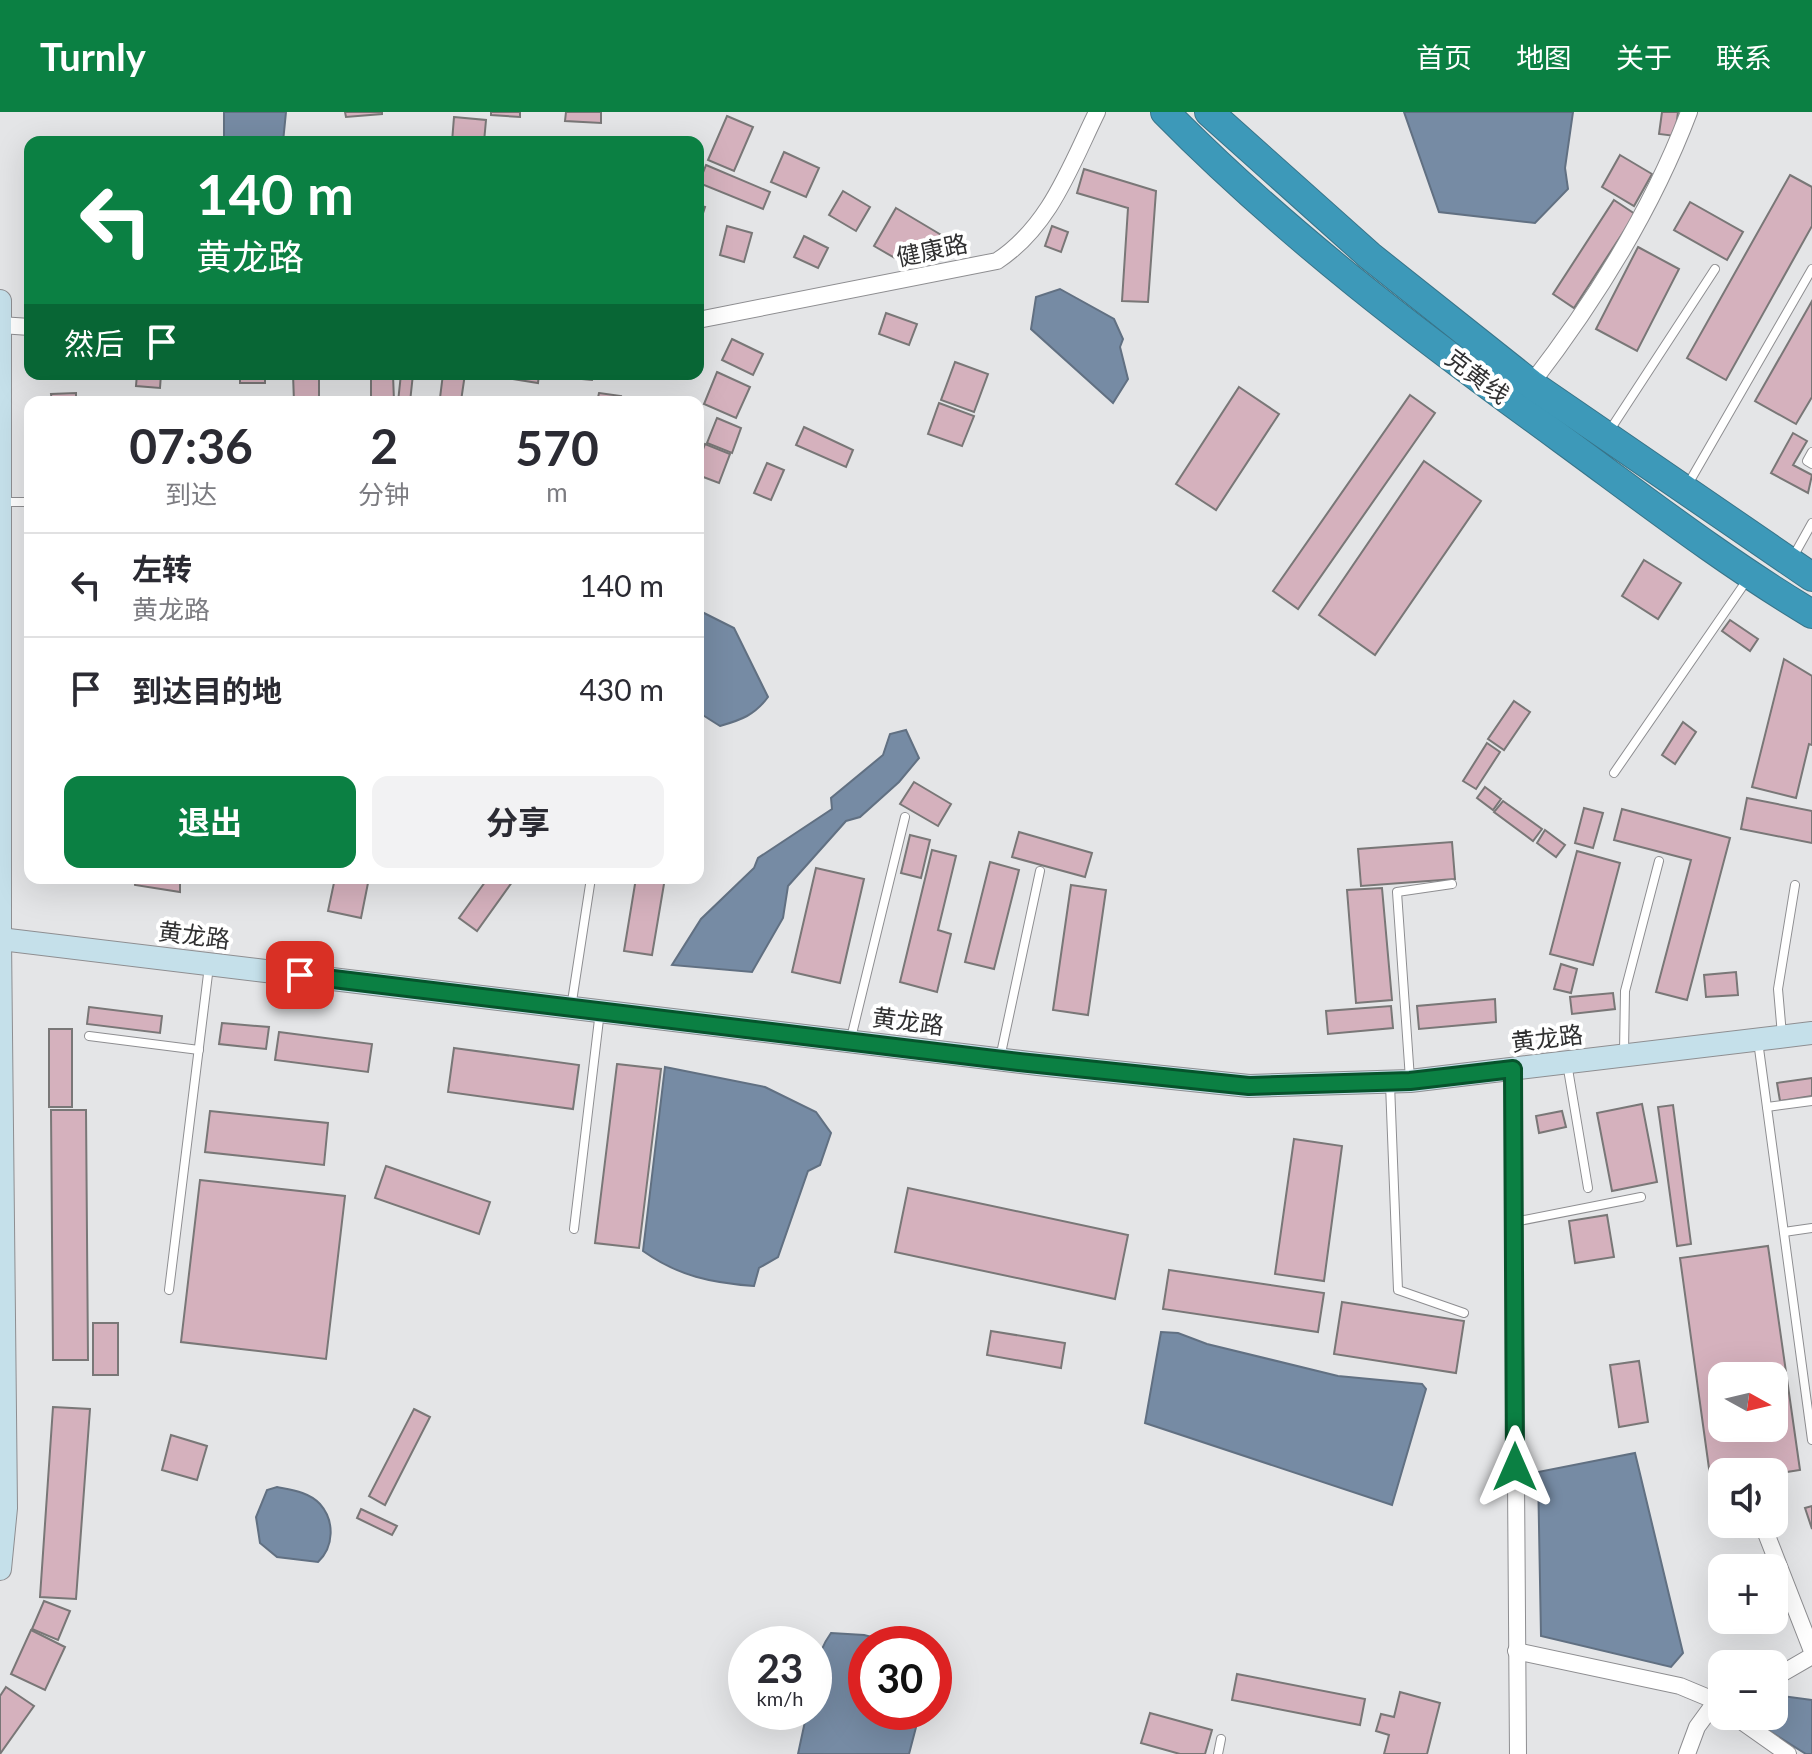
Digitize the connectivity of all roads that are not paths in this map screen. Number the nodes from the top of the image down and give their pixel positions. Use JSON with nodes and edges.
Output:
{"nodes":[{"id":1,"x":1097,"y":112,"type":"edge"},
{"id":2,"x":1165,"y":112,"type":"edge"},
{"id":3,"x":1209,"y":112,"type":"edge"},
{"id":4,"x":1689,"y":112,"type":"edge"},
{"id":5,"x":1715,"y":269,"type":"dead end"},
{"id":6,"x":1812,"y":269,"type":"edge"},
{"id":7,"x":0,"y":301,"type":"edge"},
{"id":8,"x":704,"y":319,"type":"edge"},
{"id":9,"x":1,"y":325,"type":"edge"},
{"id":10,"x":24,"y":327,"type":"edge"},
{"id":11,"x":1531,"y":384,"type":"junction"},
{"id":12,"x":1605,"y":437,"type":"junction"},
{"id":13,"x":1812,"y":452,"type":"edge"},
{"id":14,"x":1812,"y":464,"type":"edge"},
{"id":15,"x":1684,"y":492,"type":"junction"},
{"id":16,"x":1,"y":502,"type":"edge"},
{"id":17,"x":24,"y":502,"type":"edge"},
{"id":18,"x":1812,"y":523,"type":"edge"},
{"id":19,"x":1800,"y":570,"type":"edge"},
{"id":20,"x":1749,"y":576,"type":"junction"},
{"id":21,"x":1812,"y":614,"type":"edge"},
{"id":22,"x":1614,"y":773,"type":"dead end"},
{"id":23,"x":905,"y":817,"type":"dead end"},
{"id":24,"x":1659,"y":861,"type":"dead end"},
{"id":25,"x":1040,"y":871,"type":"dead end"},
{"id":26,"x":590,"y":884,"type":"edge"},
{"id":27,"x":1452,"y":884,"type":"dead end"},
{"id":28,"x":1795,"y":885,"type":"dead end"},
{"id":29,"x":0,"y":939,"type":"edge"},
{"id":30,"x":210,"y":964,"type":"junction"},
{"id":31,"x":571,"y":1008,"type":"junction"},
{"id":32,"x":600,"y":1011,"type":"junction"},
{"id":33,"x":1812,"y":1033,"type":"edge"},
{"id":34,"x":89,"y":1036,"type":"dead end"},
{"id":35,"x":1782,"y":1036,"type":"junction"},
{"id":36,"x":1758,"y":1039,"type":"junction"},
{"id":37,"x":850,"y":1041,"type":"junction"},
{"id":38,"x":199,"y":1050,"type":"junction"},
{"id":39,"x":1624,"y":1056,"type":"junction"},
{"id":40,"x":1000,"y":1059,"type":"junction"},
{"id":41,"x":1567,"y":1063,"type":"junction"},
{"id":42,"x":1513,"y":1069,"type":"junction"},
{"id":43,"x":1400,"y":1081,"type":"junction"},
{"id":44,"x":1812,"y":1101,"type":"edge"},
{"id":45,"x":1767,"y":1107,"type":"junction"},
{"id":46,"x":1588,"y":1188,"type":"dead end"},
{"id":47,"x":1641,"y":1197,"type":"dead end"},
{"id":48,"x":1514,"y":1222,"type":"junction"},
{"id":49,"x":1812,"y":1228,"type":"edge"},
{"id":50,"x":574,"y":1229,"type":"dead end"},
{"id":51,"x":1784,"y":1232,"type":"junction"},
{"id":52,"x":169,"y":1290,"type":"dead end"},
{"id":53,"x":1464,"y":1313,"type":"dead end"},
{"id":54,"x":1812,"y":1440,"type":"edge"},
{"id":55,"x":1768,"y":1538,"type":"edge"},
{"id":56,"x":0,"y":1569,"type":"edge"},
{"id":57,"x":1516,"y":1651,"type":"junction"},
{"id":58,"x":1812,"y":1654,"type":"edge"},
{"id":59,"x":1788,"y":1669,"type":"edge"},
{"id":60,"x":1708,"y":1697,"type":"edge"},
{"id":61,"x":1708,"y":1715,"type":"edge"},
{"id":62,"x":1754,"y":1730,"type":"edge"},
{"id":63,"x":1221,"y":1739,"type":"dead end"},
{"id":64,"x":1218,"y":1754,"type":"edge"},
{"id":65,"x":1518,"y":1754,"type":"edge"},
{"id":66,"x":1687,"y":1754,"type":"edge"},
{"id":67,"x":1788,"y":1754,"type":"edge"}],
"edges":[{"from":1,"to":8,"type":"street","name":"健康路"},
{"from":2,"to":20,"type":"highway","name":"克黄线"},
{"from":3,"to":11,"type":"highway","name":"克黄线"},
{"from":4,"to":11,"type":"street"},
{"from":5,"to":12,"type":"lane"},
{"from":6,"to":15,"type":"lane"},
{"from":7,"to":9,"type":"main road"},
{"from":9,"to":10,"type":"street"},
{"from":9,"to":16,"type":"main road"},
{"from":11,"to":12,"type":"highway","name":"克黄线"},
{"from":12,"to":15,"type":"highway","name":"克黄线"},
{"from":13,"to":14,"type":"lane"},
{"from":15,"to":19,"type":"highway","name":"克黄线"},
{"from":16,"to":17,"type":"lane"},
{"from":16,"to":29,"type":"main road"},
{"from":18,"to":19,"type":"lane"},
{"from":20,"to":21,"type":"highway","name":"克黄线"},
{"from":20,"to":22,"type":"lane"},
{"from":23,"to":37,"type":"lane"},
{"from":24,"to":39,"type":"lane"},
{"from":25,"to":40,"type":"lane"},
{"from":26,"to":31,"type":"lane"},
{"from":27,"to":43,"type":"lane"},
{"from":28,"to":35,"type":"lane"},
{"from":29,"to":30,"type":"main road","name":"黄龙路"},
{"from":29,"to":56,"type":"main road"},
{"from":30,"to":31,"type":"main road","name":"黄龙路"},
{"from":30,"to":38,"type":"lane"},
{"from":31,"to":32,"type":"main road","name":"黄龙路"},
{"from":32,"to":37,"type":"main road","name":"黄龙路"},
{"from":32,"to":50,"type":"lane"},
{"from":33,"to":35,"type":"main road","name":"黄龙路"},
{"from":34,"to":38,"type":"lane"},
{"from":35,"to":36,"type":"main road","name":"黄龙路"},
{"from":36,"to":39,"type":"main road","name":"黄龙路"},
{"from":36,"to":45,"type":"lane"},
{"from":37,"to":40,"type":"main road","name":"黄龙路"},
{"from":38,"to":52,"type":"lane"},
{"from":39,"to":41,"type":"main road","name":"黄龙路"},
{"from":40,"to":43,"type":"main road","name":"黄龙路"},
{"from":41,"to":42,"type":"main road","name":"黄龙路"},
{"from":41,"to":46,"type":"lane"},
{"from":42,"to":43,"type":"main road","name":"黄龙路"},
{"from":42,"to":48,"type":"street"},
{"from":43,"to":53,"type":"lane"},
{"from":44,"to":45,"type":"lane"},
{"from":45,"to":51,"type":"lane"},
{"from":47,"to":48,"type":"lane"},
{"from":48,"to":57,"type":"street"},
{"from":49,"to":51,"type":"lane"},
{"from":51,"to":54,"type":"lane"},
{"from":55,"to":58,"type":"street"},
{"from":57,"to":60,"type":"street"},
{"from":57,"to":65,"type":"street"},
{"from":58,"to":59,"type":"street"},
{"from":61,"to":66,"type":"street"},
{"from":62,"to":67,"type":"street"},
{"from":63,"to":64,"type":"lane"}]}
